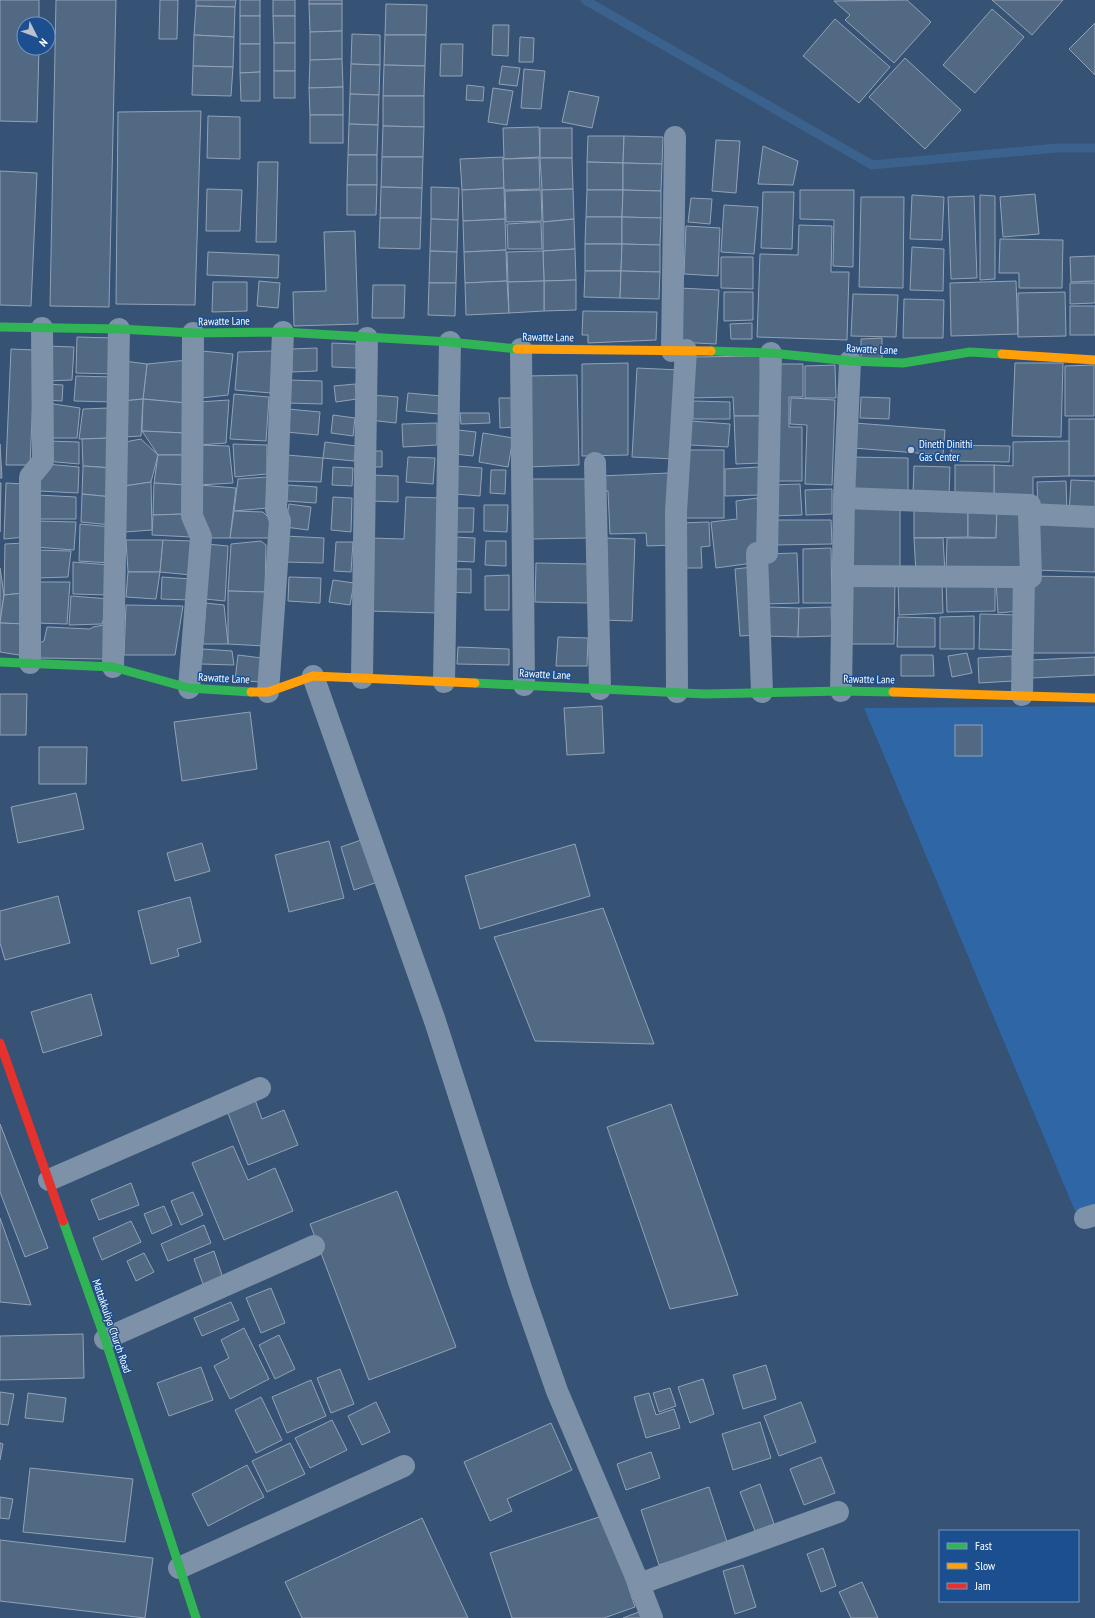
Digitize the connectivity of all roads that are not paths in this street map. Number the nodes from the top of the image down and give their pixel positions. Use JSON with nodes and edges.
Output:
{"nodes":[{"id":1,"x":675,"y":137,"type":"dead end"},
{"id":2,"x":0,"y":327,"type":"edge"},
{"id":3,"x":42,"y":328,"type":"junction"},
{"id":4,"x":118,"y":329,"type":"junction"},
{"id":5,"x":283,"y":332,"type":"junction"},
{"id":6,"x":193,"y":333,"type":"junction"},
{"id":7,"x":367,"y":338,"type":"junction"},
{"id":8,"x":450,"y":342,"type":"junction"},
{"id":9,"x":521,"y":349,"type":"junction"},
{"id":10,"x":679,"y":351,"type":"junction"},
{"id":11,"x":771,"y":353,"type":"junction"},
{"id":12,"x":850,"y":360,"type":"junction"},
{"id":13,"x":1095,"y":360,"type":"edge"},
{"id":14,"x":595,"y":463,"type":"dead end"},
{"id":15,"x":844,"y":498,"type":"junction"},
{"id":16,"x":1029,"y":514,"type":"junction"},
{"id":17,"x":1095,"y":517,"type":"edge"},
{"id":18,"x":843,"y":576,"type":"junction"},
{"id":19,"x":1024,"y":577,"type":"junction"},
{"id":20,"x":0,"y":662,"type":"edge"},
{"id":21,"x":30,"y":663,"type":"junction"},
{"id":22,"x":113,"y":667,"type":"junction"},
{"id":23,"x":313,"y":676,"type":"junction"},
{"id":24,"x":362,"y":678,"type":"junction"},
{"id":25,"x":444,"y":682,"type":"junction"},
{"id":26,"x":524,"y":685,"type":"junction"},
{"id":27,"x":189,"y":688,"type":"junction"},
{"id":28,"x":600,"y":689,"type":"junction"},
{"id":29,"x":842,"y":691,"type":"junction"},
{"id":30,"x":268,"y":692,"type":"junction"},
{"id":31,"x":677,"y":692,"type":"junction"},
{"id":32,"x":762,"y":692,"type":"junction"},
{"id":33,"x":1022,"y":695,"type":"junction"},
{"id":34,"x":1095,"y":698,"type":"edge"},
{"id":35,"x":0,"y":1043,"type":"edge"},
{"id":36,"x":260,"y":1088,"type":"dead end"},
{"id":37,"x":48,"y":1180,"type":"junction"},
{"id":38,"x":314,"y":1246,"type":"dead end"},
{"id":39,"x":105,"y":1339,"type":"junction"},
{"id":40,"x":404,"y":1466,"type":"dead end"},
{"id":41,"x":838,"y":1512,"type":"dead end"},
{"id":42,"x":179,"y":1568,"type":"junction"},
{"id":43,"x":639,"y":1584,"type":"junction"},
{"id":44,"x":196,"y":1618,"type":"edge"},
{"id":45,"x":652,"y":1618,"type":"edge"}],
"edges":[{"from":1,"to":10,"type":"street"},
{"from":2,"to":3,"type":"street","name":"Rawatte Lane"},
{"from":3,"to":4,"type":"street","name":"Rawatte Lane"},
{"from":3,"to":21,"type":"street"},
{"from":4,"to":6,"type":"street","name":"Rawatte Lane"},
{"from":4,"to":22,"type":"street"},
{"from":5,"to":6,"type":"street","name":"Rawatte Lane"},
{"from":5,"to":7,"type":"street","name":"Rawatte Lane"},
{"from":5,"to":30,"type":"street"},
{"from":6,"to":27,"type":"street"},
{"from":7,"to":8,"type":"street","name":"Rawatte Lane"},
{"from":7,"to":24,"type":"street"},
{"from":8,"to":9,"type":"street","name":"Rawatte Lane"},
{"from":8,"to":25,"type":"street"},
{"from":9,"to":10,"type":"street","name":"Rawatte Lane"},
{"from":9,"to":26,"type":"street"},
{"from":10,"to":11,"type":"street","name":"Rawatte Lane"},
{"from":10,"to":31,"type":"street"},
{"from":11,"to":12,"type":"street","name":"Rawatte Lane"},
{"from":11,"to":32,"type":"street"},
{"from":12,"to":13,"type":"street","name":"Rawatte Lane"},
{"from":12,"to":15,"type":"street"},
{"from":14,"to":28,"type":"street"},
{"from":15,"to":16,"type":"street"},
{"from":15,"to":18,"type":"street"},
{"from":16,"to":17,"type":"street"},
{"from":16,"to":19,"type":"street"},
{"from":18,"to":19,"type":"street"},
{"from":18,"to":29,"type":"street"},
{"from":19,"to":33,"type":"street"},
{"from":20,"to":21,"type":"street","name":"Rawatte Lane"},
{"from":21,"to":22,"type":"street","name":"Rawatte Lane"},
{"from":22,"to":27,"type":"street","name":"Rawatte Lane"},
{"from":23,"to":24,"type":"street","name":"Rawatte Lane"},
{"from":23,"to":30,"type":"street","name":"Rawatte Lane"},
{"from":23,"to":43,"type":"street"},
{"from":24,"to":25,"type":"street","name":"Rawatte Lane"},
{"from":25,"to":26,"type":"street","name":"Rawatte Lane"},
{"from":26,"to":28,"type":"street","name":"Rawatte Lane"},
{"from":27,"to":30,"type":"street","name":"Rawatte Lane"},
{"from":28,"to":31,"type":"street","name":"Rawatte Lane"},
{"from":29,"to":32,"type":"street","name":"Rawatte Lane"},
{"from":29,"to":33,"type":"street","name":"Rawatte Lane"},
{"from":31,"to":32,"type":"street","name":"Rawatte Lane"},
{"from":33,"to":34,"type":"street","name":"Rawatte Lane"},
{"from":35,"to":37,"type":"street","name":"Mattakkuliya Church Road"},
{"from":36,"to":37,"type":"street"},
{"from":37,"to":39,"type":"street","name":"Mattakkuliya Church Road"},
{"from":38,"to":39,"type":"street"},
{"from":39,"to":42,"type":"street","name":"Mattakkuliya Church Road"},
{"from":40,"to":42,"type":"street"},
{"from":41,"to":43,"type":"street"},
{"from":42,"to":44,"type":"street","name":"Mattakkuliya Church Road"},
{"from":43,"to":45,"type":"street"}]}
